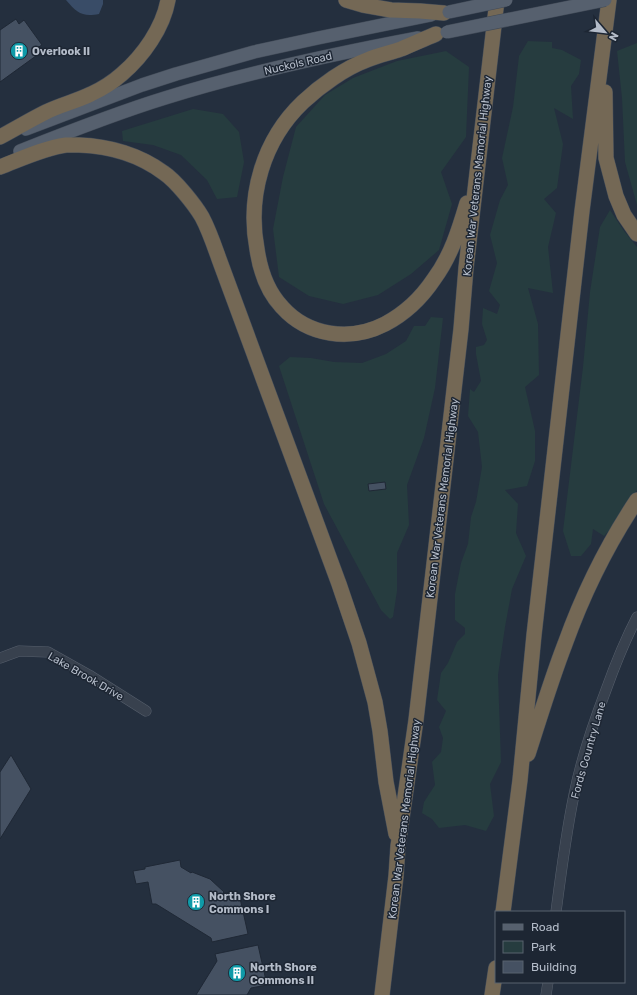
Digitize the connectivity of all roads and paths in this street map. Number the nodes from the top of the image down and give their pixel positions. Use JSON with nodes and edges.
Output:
{"nodes":[{"id":1,"x":168,"y":0,"type":"edge"},
{"id":2,"x":346,"y":0,"type":"edge"},
{"id":3,"x":498,"y":0,"type":"edge"},
{"id":4,"x":506,"y":0,"type":"edge"},
{"id":5,"x":605,"y":0,"type":"edge"},
{"id":6,"x":609,"y":0,"type":"edge"},
{"id":7,"x":446,"y":12,"type":"junction"},
{"id":8,"x":606,"y":24,"type":"junction"},
{"id":9,"x":442,"y":33,"type":"junction"},
{"id":10,"x":485,"y":104,"type":"junction"},
{"id":11,"x":0,"y":138,"type":"edge"},
{"id":12,"x":0,"y":159,"type":"edge"},
{"id":13,"x":0,"y":167,"type":"edge"},
{"id":14,"x":637,"y":234,"type":"edge"},
{"id":15,"x":637,"y":500,"type":"edge"},
{"id":16,"x":637,"y":617,"type":"edge"},
{"id":17,"x":0,"y":658,"type":"edge"},
{"id":18,"x":146,"y":711,"type":"dead end"},
{"id":19,"x":520,"y":780,"type":"junction"},
{"id":20,"x":398,"y":846,"type":"junction"},
{"id":21,"x":503,"y":911,"type":"edge"},
{"id":22,"x":556,"y":911,"type":"edge"},
{"id":23,"x":495,"y":975,"type":"edge"},
{"id":24,"x":548,"y":983,"type":"edge"},
{"id":25,"x":382,"y":995,"type":"edge"},
{"id":26,"x":492,"y":995,"type":"edge"},
{"id":27,"x":546,"y":995,"type":"edge"}],
"edges":[{"from":1,"to":11,"type":"highway"},
{"from":2,"to":7,"type":"highway"},
{"from":3,"to":10,"type":"highway","name":"Korean War Veterans Memorial Highway"},
{"from":4,"to":7,"type":"main road","name":"Nuckols Road","bridge":true},
{"from":5,"to":9,"type":"main road","name":"Nuckols Road","bridge":true},
{"from":6,"to":8,"type":"highway"},
{"from":7,"to":11,"type":"main road","name":"Nuckols Road"},
{"from":8,"to":14,"type":"highway"},
{"from":8,"to":19,"type":"highway"},
{"from":9,"to":10,"type":"highway"},
{"from":9,"to":12,"type":"main road","name":"Nuckols Road"},
{"from":10,"to":20,"type":"highway","name":"Korean War Veterans Memorial Highway"},
{"from":13,"to":20,"type":"highway"},
{"from":15,"to":19,"type":"highway"},
{"from":16,"to":22,"type":"street","name":"Fords Country Lane"},
{"from":17,"to":18,"type":"street","name":"Lake Brook Drive"},
{"from":19,"to":21,"type":"highway"},
{"from":20,"to":25,"type":"highway","name":"Korean War Veterans Memorial Highway"},
{"from":23,"to":26,"type":"highway"},
{"from":24,"to":27,"type":"street"}]}
